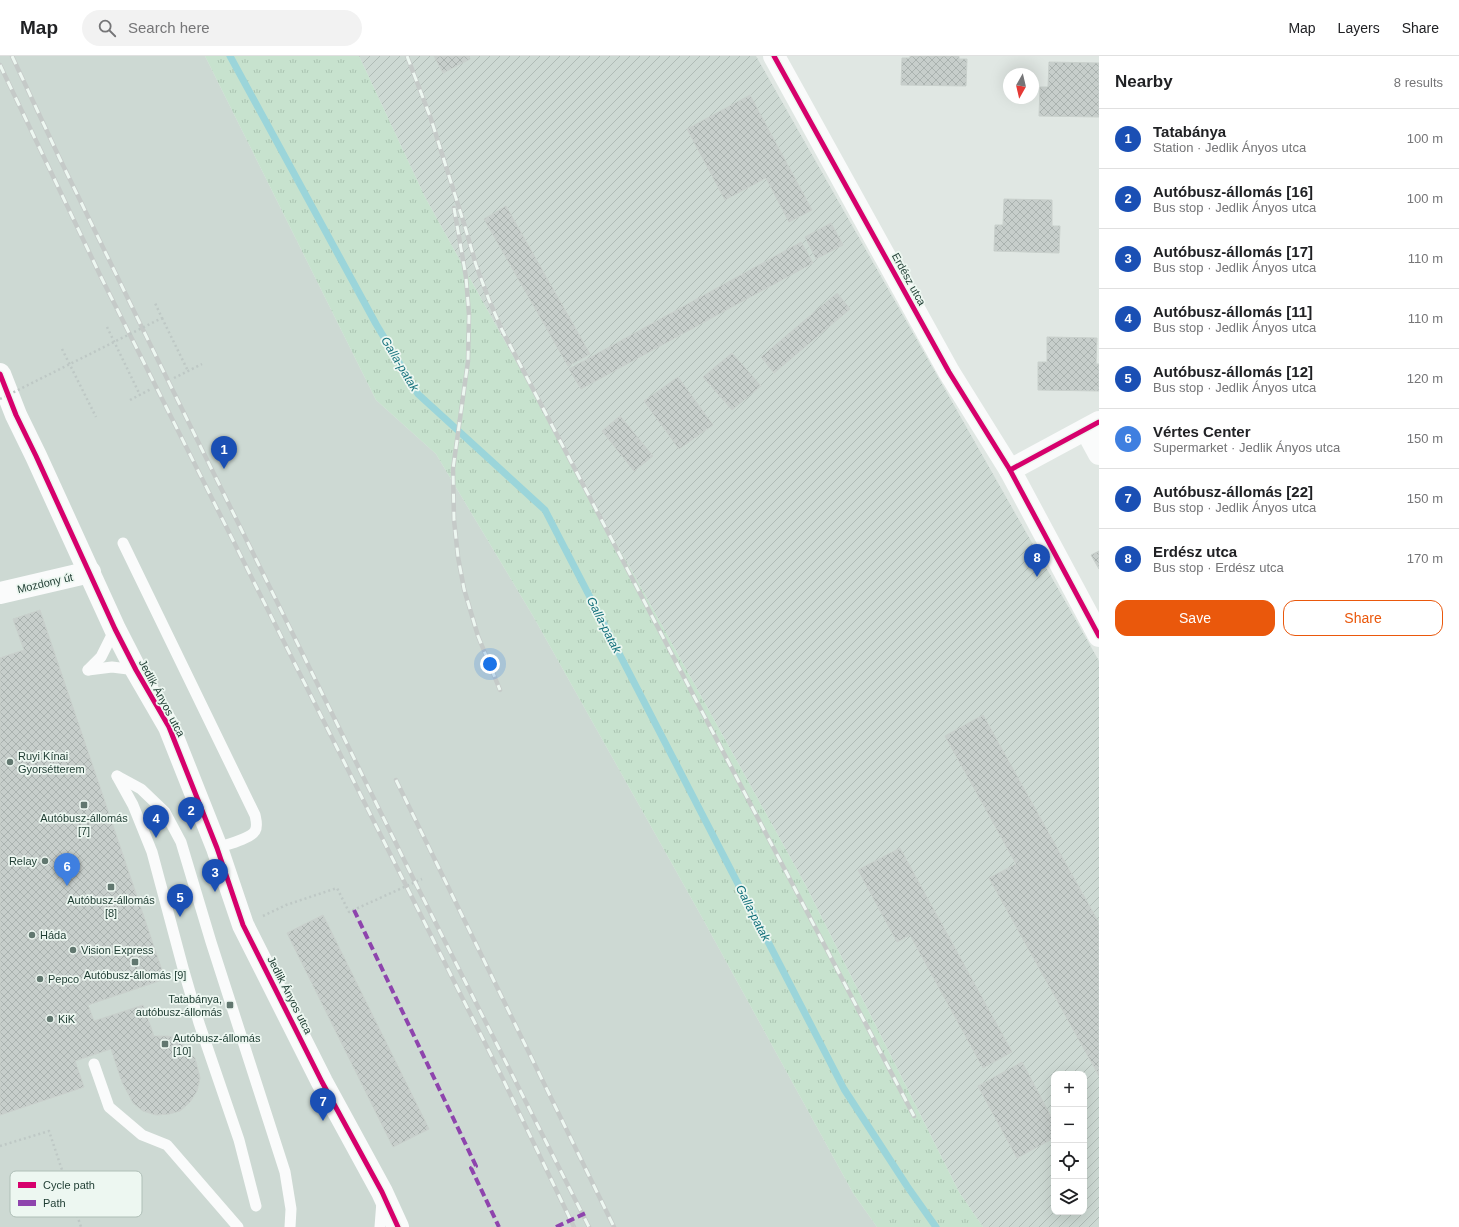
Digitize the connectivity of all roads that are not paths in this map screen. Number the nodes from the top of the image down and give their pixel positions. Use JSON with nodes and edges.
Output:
{"nodes":[{"id":1,"x":774,"y":56,"type":"edge"},
{"id":2,"x":0,"y":374,"type":"edge"},
{"id":3,"x":1092,"y":426,"type":"edge"},
{"id":4,"x":1099,"y":454,"type":"edge"},
{"id":5,"x":1010,"y":470,"type":"junction"},
{"id":6,"x":123,"y":543,"type":"dead end"},
{"id":7,"x":90,"y":572,"type":"junction"},
{"id":8,"x":0,"y":593,"type":"edge"},
{"id":9,"x":114,"y":629,"type":"junction"},
{"id":10,"x":1099,"y":636,"type":"edge"},
{"id":11,"x":136,"y":670,"type":"junction"},
{"id":12,"x":217,"y":848,"type":"junction"},
{"id":13,"x":94,"y":1064,"type":"dead end"},
{"id":14,"x":382,"y":1192,"type":"junction"},
{"id":15,"x":256,"y":1206,"type":"dead end"},
{"id":16,"x":238,"y":1227,"type":"edge"},
{"id":17,"x":290,"y":1227,"type":"edge"},
{"id":18,"x":380,"y":1227,"type":"edge"},
{"id":19,"x":398,"y":1227,"type":"edge"}],
"edges":[{"from":1,"to":5,"type":"street","name":"Erdész utca"},
{"from":2,"to":7,"type":"street","name":"Jedlik Ányos utca"},
{"from":3,"to":4,"type":"street"},
{"from":3,"to":5,"type":"street"},
{"from":5,"to":10,"type":"street","name":"Erdész utca"},
{"from":6,"to":12,"type":"lane"},
{"from":7,"to":8,"type":"street","name":"Mozdony út"},
{"from":7,"to":9,"type":"street","name":"Jedlik Ányos utca"},
{"from":9,"to":11,"type":"street","name":"Jedlik Ányos utca"},
{"from":9,"to":11,"type":"lane"},
{"from":11,"to":12,"type":"street","name":"Jedlik Ányos utca"},
{"from":12,"to":14,"type":"street","name":"Jedlik Ányos utca"},
{"from":13,"to":16,"type":"lane"},
{"from":14,"to":18,"type":"lane"},
{"from":14,"to":19,"type":"street","name":"Jedlik Ányos utca"},
{"from":15,"to":17,"type":"lane"}]}
